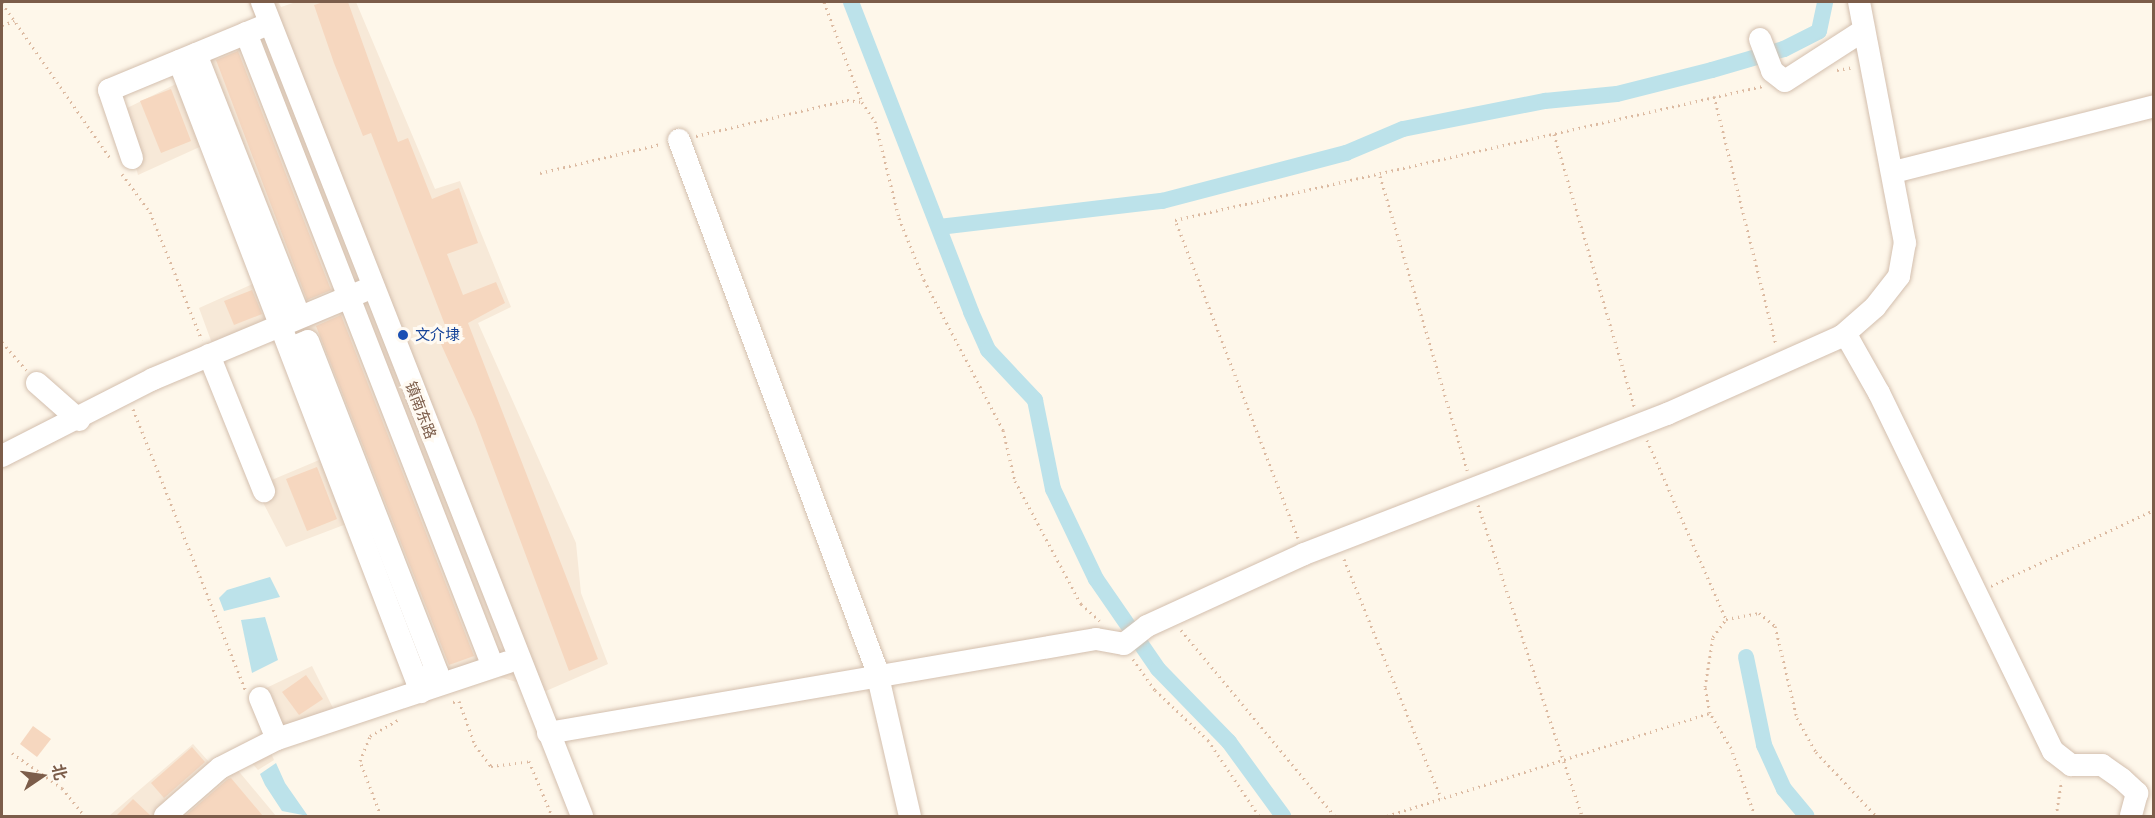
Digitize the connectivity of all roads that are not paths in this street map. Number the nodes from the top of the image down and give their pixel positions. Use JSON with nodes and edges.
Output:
{"nodes":[{"id":1,"x":262,"y":2,"type":"edge"},
{"id":2,"x":1859,"y":2,"type":"edge"},
{"id":3,"x":271,"y":24,"type":"junction"},
{"id":4,"x":1864,"y":30,"type":"junction"},
{"id":5,"x":246,"y":33,"type":"junction"},
{"id":6,"x":1760,"y":39,"type":"dead end"},
{"id":7,"x":188,"y":57,"type":"junction"},
{"id":8,"x":2154,"y":106,"type":"edge"},
{"id":9,"x":679,"y":140,"type":"road end"},
{"id":10,"x":132,"y":158,"type":"dead end"},
{"id":11,"x":1894,"y":172,"type":"junction"},
{"id":12,"x":373,"y":287,"type":"junction"},
{"id":13,"x":349,"y":296,"type":"junction"},
{"id":14,"x":290,"y":320,"type":"junction"},
{"id":15,"x":1842,"y":336,"type":"junction"},
{"id":16,"x":209,"y":355,"type":"junction"},
{"id":17,"x":37,"y":383,"type":"road end"},
{"id":18,"x":79,"y":420,"type":"junction"},
{"id":19,"x":2,"y":456,"type":"edge"},
{"id":20,"x":264,"y":491,"type":"dead end"},
{"id":21,"x":518,"y":659,"type":"junction"},
{"id":22,"x":493,"y":668,"type":"junction"},
{"id":23,"x":878,"y":675,"type":"junction"},
{"id":24,"x":419,"y":686,"type":"junction"},
{"id":25,"x":260,"y":698,"type":"road end"},
{"id":26,"x":548,"y":733,"type":"junction"},
{"id":27,"x":278,"y":739,"type":"junction"},
{"id":28,"x":165,"y":816,"type":"edge"},
{"id":29,"x":582,"y":816,"type":"edge"},
{"id":30,"x":910,"y":816,"type":"edge"},
{"id":31,"x":2131,"y":816,"type":"edge"}],
"edges":[{"from":1,"to":3,"type":"street","name":"镇南东路"},
{"from":2,"to":4,"type":"street"},
{"from":3,"to":5,"type":"street"},
{"from":3,"to":12,"type":"street","name":"镇南东路"},
{"from":4,"to":6,"type":"street"},
{"from":4,"to":11,"type":"street"},
{"from":5,"to":7,"type":"street"},
{"from":5,"to":13,"type":"street"},
{"from":7,"to":10,"type":"street"},
{"from":7,"to":14,"type":"street"},
{"from":8,"to":11,"type":"street"},
{"from":9,"to":23,"type":"street"},
{"from":11,"to":15,"type":"street"},
{"from":12,"to":13,"type":"street"},
{"from":12,"to":21,"type":"street","name":"镇南东路"},
{"from":13,"to":14,"type":"street"},
{"from":13,"to":22,"type":"street"},
{"from":14,"to":16,"type":"street"},
{"from":14,"to":24,"type":"street"},
{"from":15,"to":23,"type":"street"},
{"from":15,"to":31,"type":"street"},
{"from":16,"to":18,"type":"street"},
{"from":16,"to":20,"type":"street"},
{"from":17,"to":18,"type":"street"},
{"from":18,"to":19,"type":"street"},
{"from":21,"to":22,"type":"street"},
{"from":21,"to":26,"type":"street","name":"镇南东路"},
{"from":22,"to":24,"type":"street"},
{"from":23,"to":26,"type":"street"},
{"from":23,"to":30,"type":"street"},
{"from":24,"to":27,"type":"street"},
{"from":25,"to":27,"type":"street"},
{"from":26,"to":29,"type":"street","name":"镇南东路"},
{"from":27,"to":28,"type":"street"}]}
